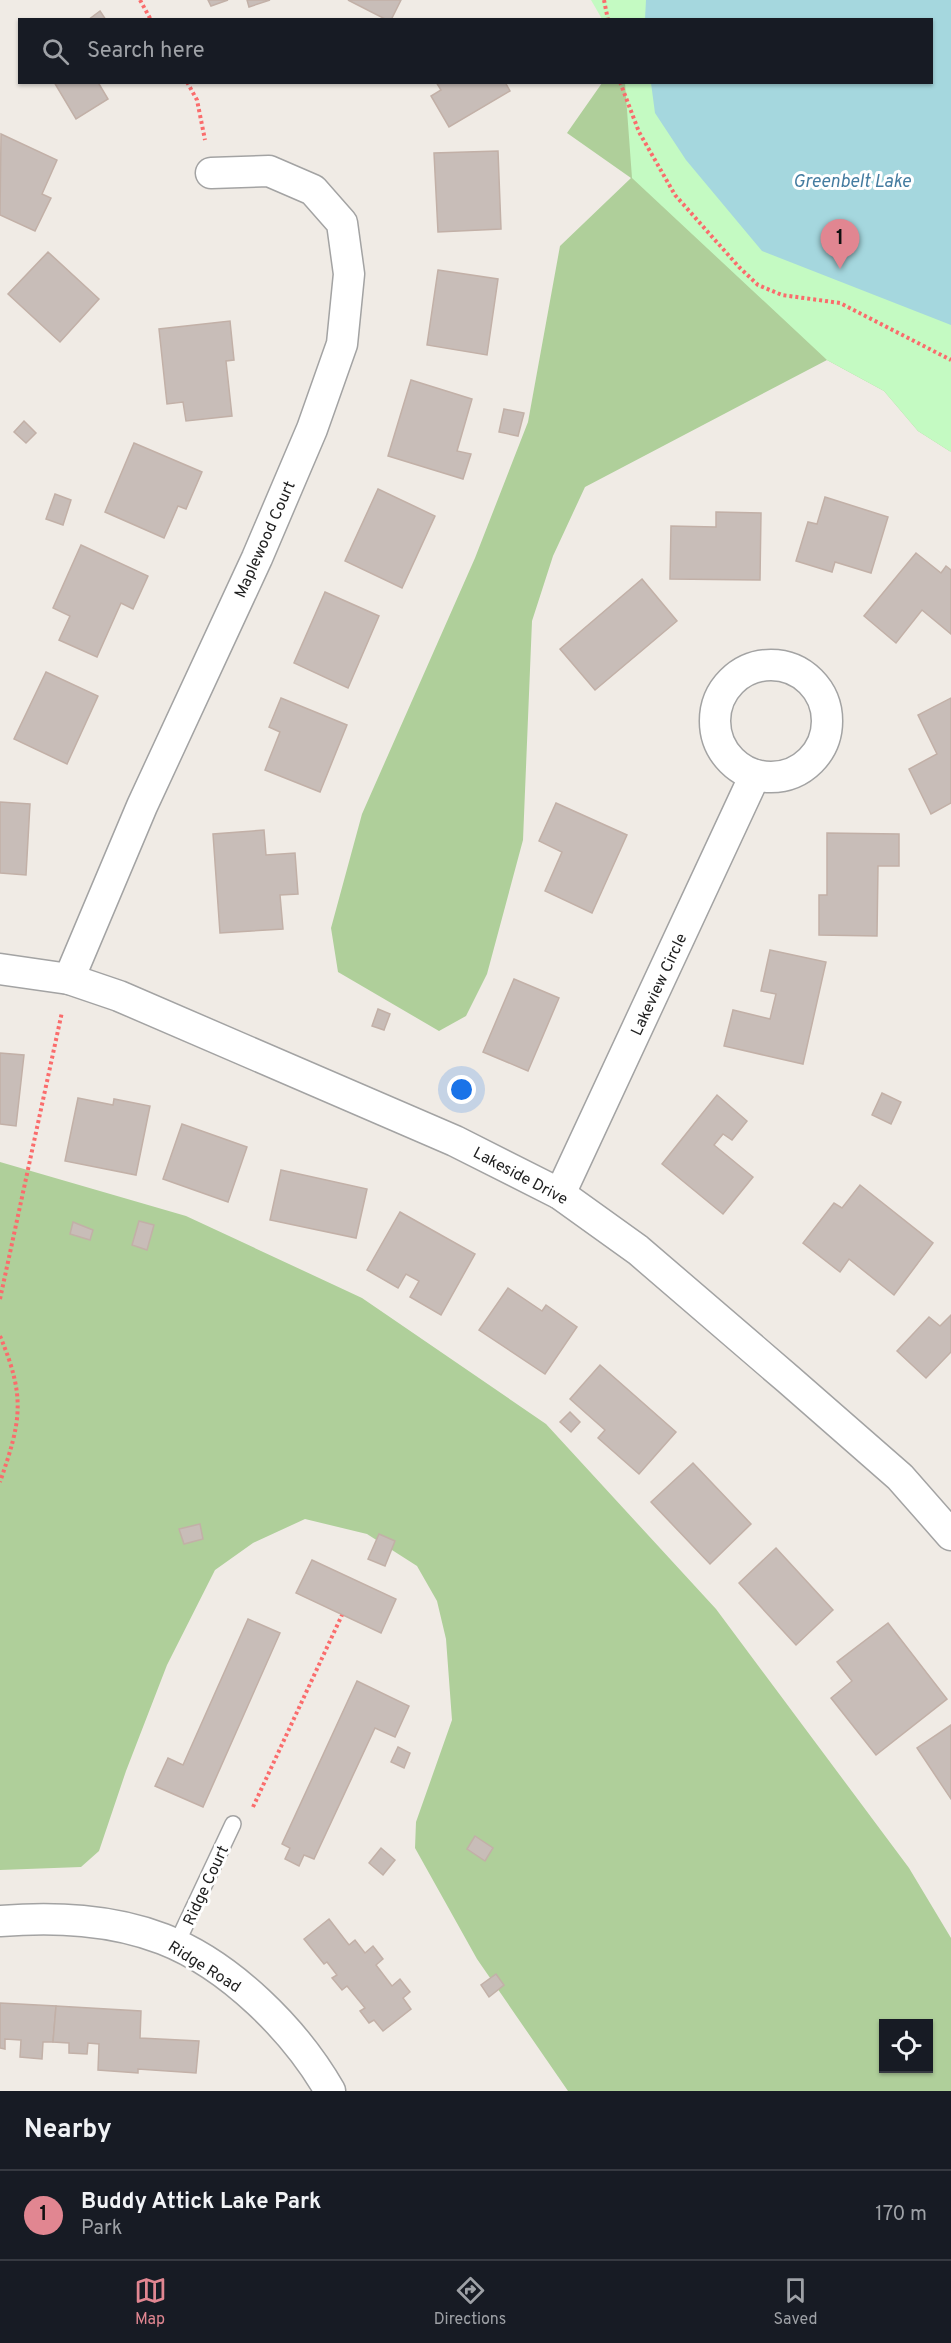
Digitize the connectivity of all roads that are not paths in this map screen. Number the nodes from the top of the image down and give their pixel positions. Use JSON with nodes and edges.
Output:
{"nodes":[{"id":1,"x":211,"y":173,"type":"road end"},
{"id":2,"x":755,"y":774,"type":"dead end"},
{"id":3,"x":0,"y":969,"type":"edge"},
{"id":4,"x":62,"y":978,"type":"junction"},
{"id":5,"x":560,"y":1194,"type":"junction"},
{"id":6,"x":951,"y":1535,"type":"edge"},
{"id":7,"x":233,"y":1824,"type":"road end"},
{"id":8,"x":0,"y":1921,"type":"edge"},
{"id":9,"x":176,"y":1945,"type":"junction"},
{"id":10,"x":330,"y":2091,"type":"edge"}],
"edges":[{"from":1,"to":4,"type":"street","name":"Maplewood Court"},
{"from":2,"to":5,"type":"street","name":"Lakeview Circle"},
{"from":3,"to":4,"type":"street","name":"Lakeside Drive"},
{"from":4,"to":5,"type":"street","name":"Lakeside Drive"},
{"from":5,"to":6,"type":"street","name":"Lakeside Drive"},
{"from":7,"to":9,"type":"lane","name":"Ridge Court"},
{"from":8,"to":9,"type":"street","name":"Ridge Road"},
{"from":9,"to":10,"type":"street","name":"Ridge Road"}]}
